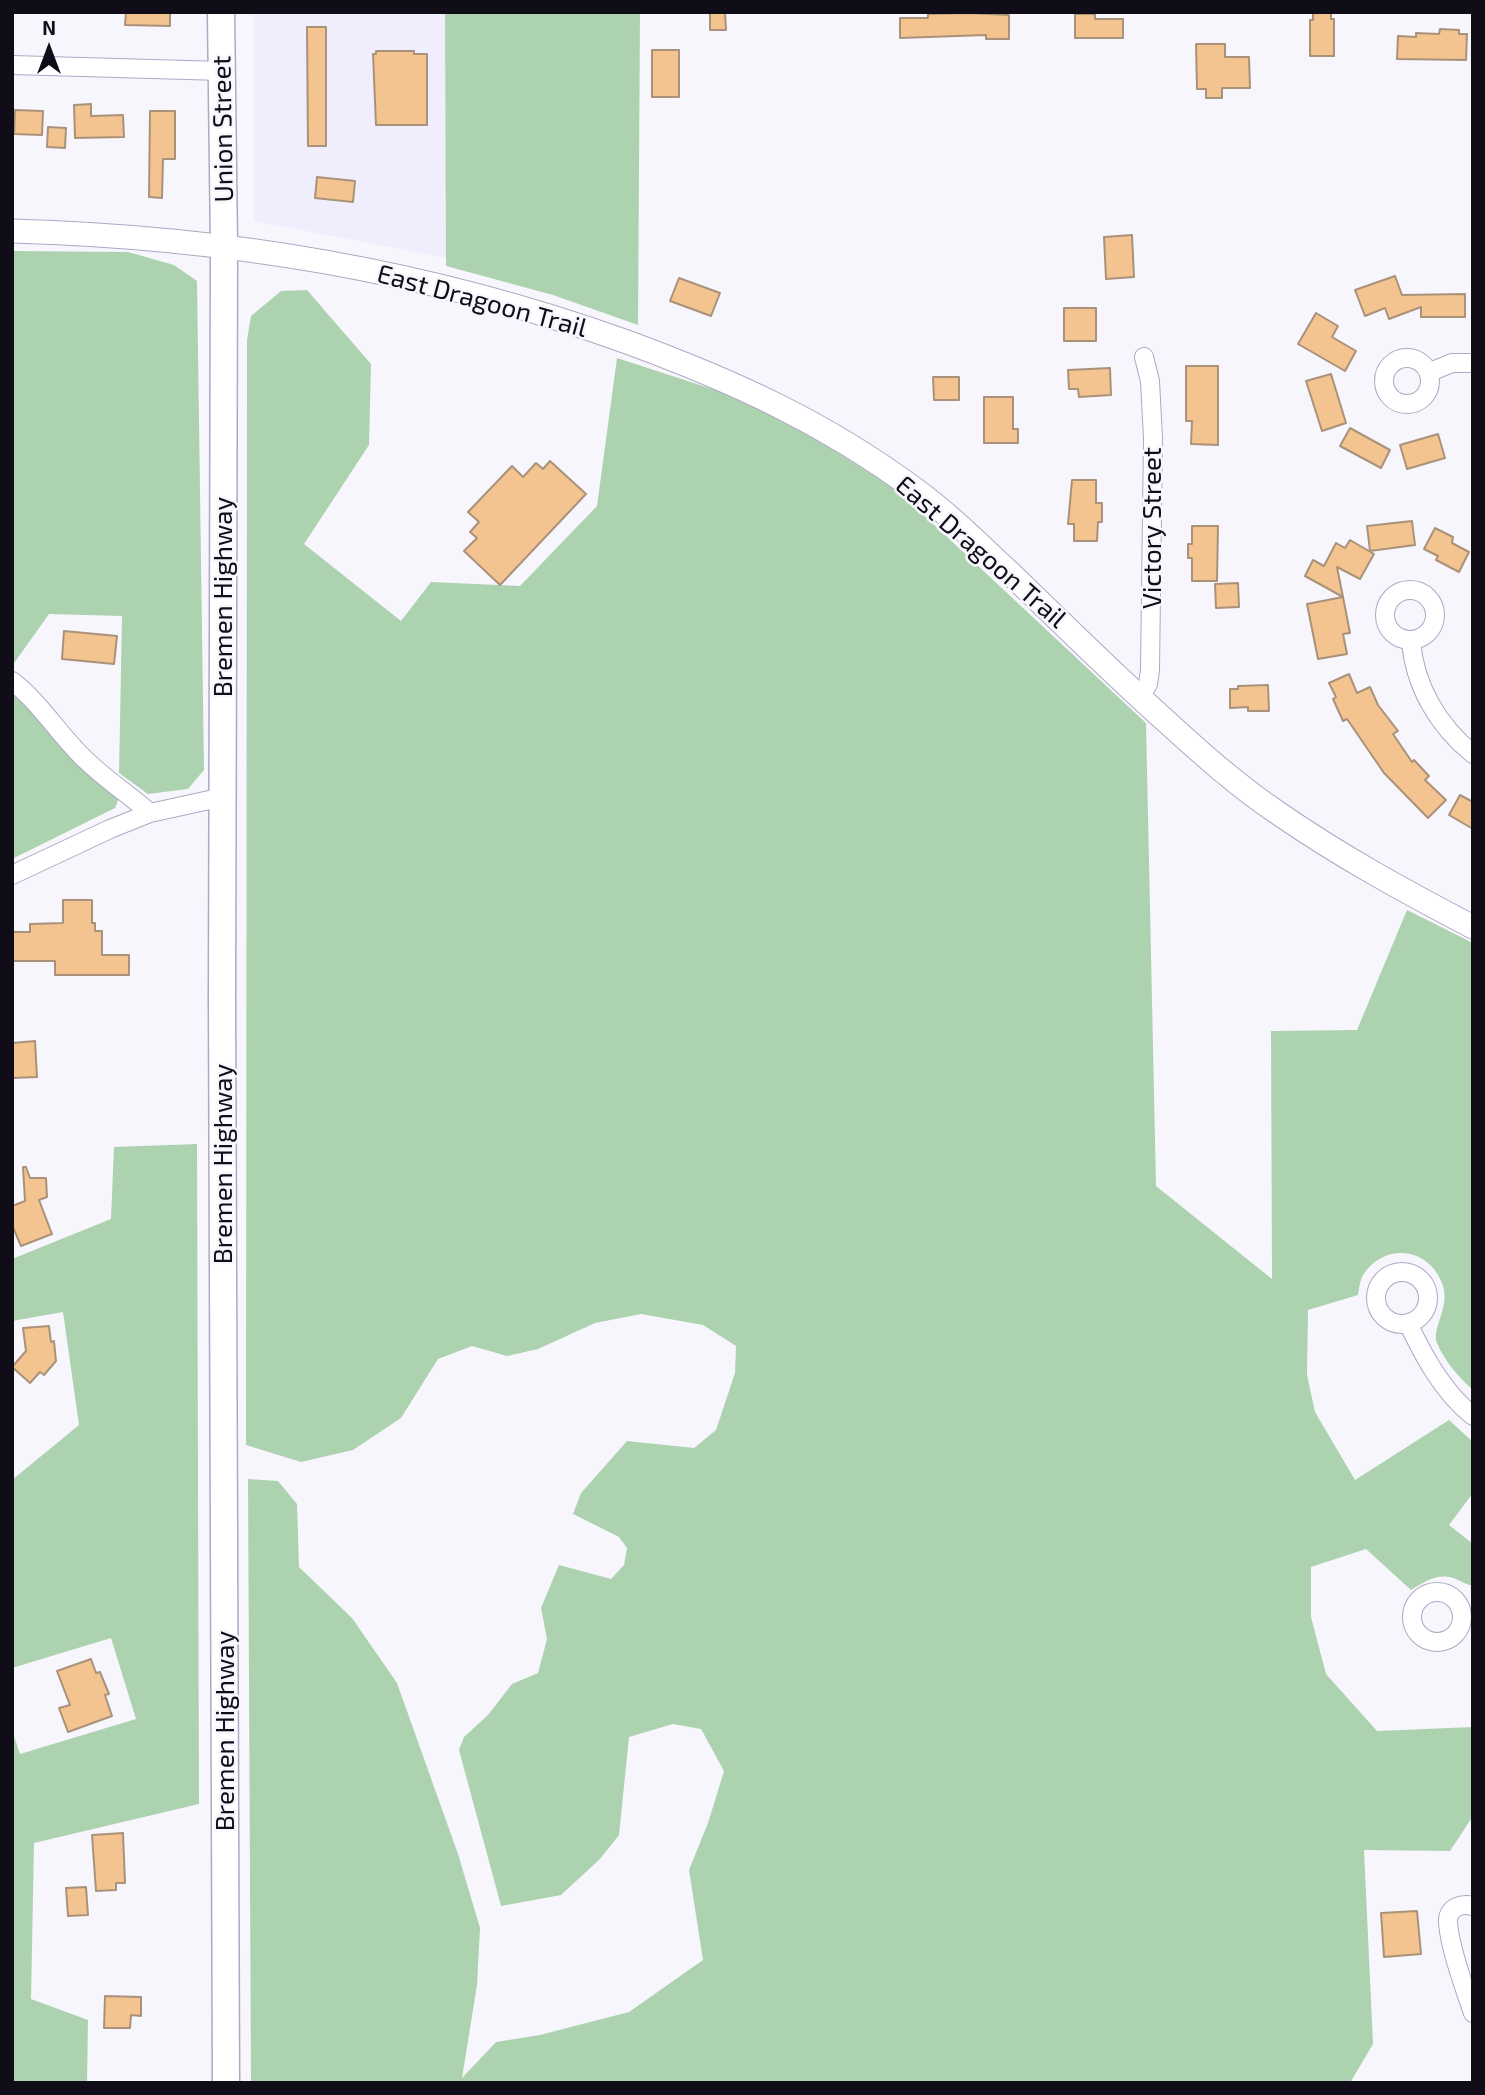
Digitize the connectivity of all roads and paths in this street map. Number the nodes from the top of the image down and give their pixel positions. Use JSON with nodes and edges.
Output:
{"nodes":[{"id":1,"x":221,"y":12,"type":"edge"},
{"id":2,"x":12,"y":65,"type":"edge"},
{"id":3,"x":222,"y":71,"type":"junction"},
{"id":4,"x":12,"y":231,"type":"edge"},
{"id":5,"x":224,"y":246,"type":"junction"},
{"id":6,"x":1144,"y":357,"type":"dead end"},
{"id":7,"x":1473,"y":363,"type":"edge"},
{"id":8,"x":1430,"y":372,"type":"dead end"},
{"id":9,"x":1411,"y":640,"type":"dead end"},
{"id":10,"x":12,"y":681,"type":"edge"},
{"id":11,"x":1140,"y":697,"type":"junction"},
{"id":12,"x":1473,"y":754,"type":"edge"},
{"id":13,"x":223,"y":797,"type":"junction"},
{"id":14,"x":150,"y":813,"type":"junction"},
{"id":15,"x":12,"y":875,"type":"edge"},
{"id":16,"x":1473,"y":927,"type":"edge"},
{"id":17,"x":1408,"y":1323,"type":"dead end"},
{"id":18,"x":1473,"y":1416,"type":"edge"},
{"id":19,"x":1473,"y":1906,"type":"edge"},
{"id":20,"x":1473,"y":2012,"type":"edge"},
{"id":21,"x":226,"y":2083,"type":"edge"}],
"edges":[{"from":1,"to":3,"type":"main road","name":"Union Street"},
{"from":2,"to":3,"type":"street"},
{"from":3,"to":5,"type":"main road","name":"Union Street"},
{"from":4,"to":5,"type":"street","name":"East Dragoon Trail"},
{"from":5,"to":11,"type":"street","name":"East Dragoon Trail"},
{"from":5,"to":13,"type":"main road","name":"Bremen Highway"},
{"from":6,"to":11,"type":"street","name":"Victory Street"},
{"from":7,"to":8,"type":"street"},
{"from":9,"to":12,"type":"street"},
{"from":10,"to":14,"type":"street"},
{"from":11,"to":16,"type":"street","name":"East Dragoon Trail"},
{"from":13,"to":14,"type":"street"},
{"from":13,"to":21,"type":"main road","name":"Bremen Highway"},
{"from":14,"to":15,"type":"street"},
{"from":17,"to":18,"type":"street"},
{"from":19,"to":20,"type":"street"}]}
